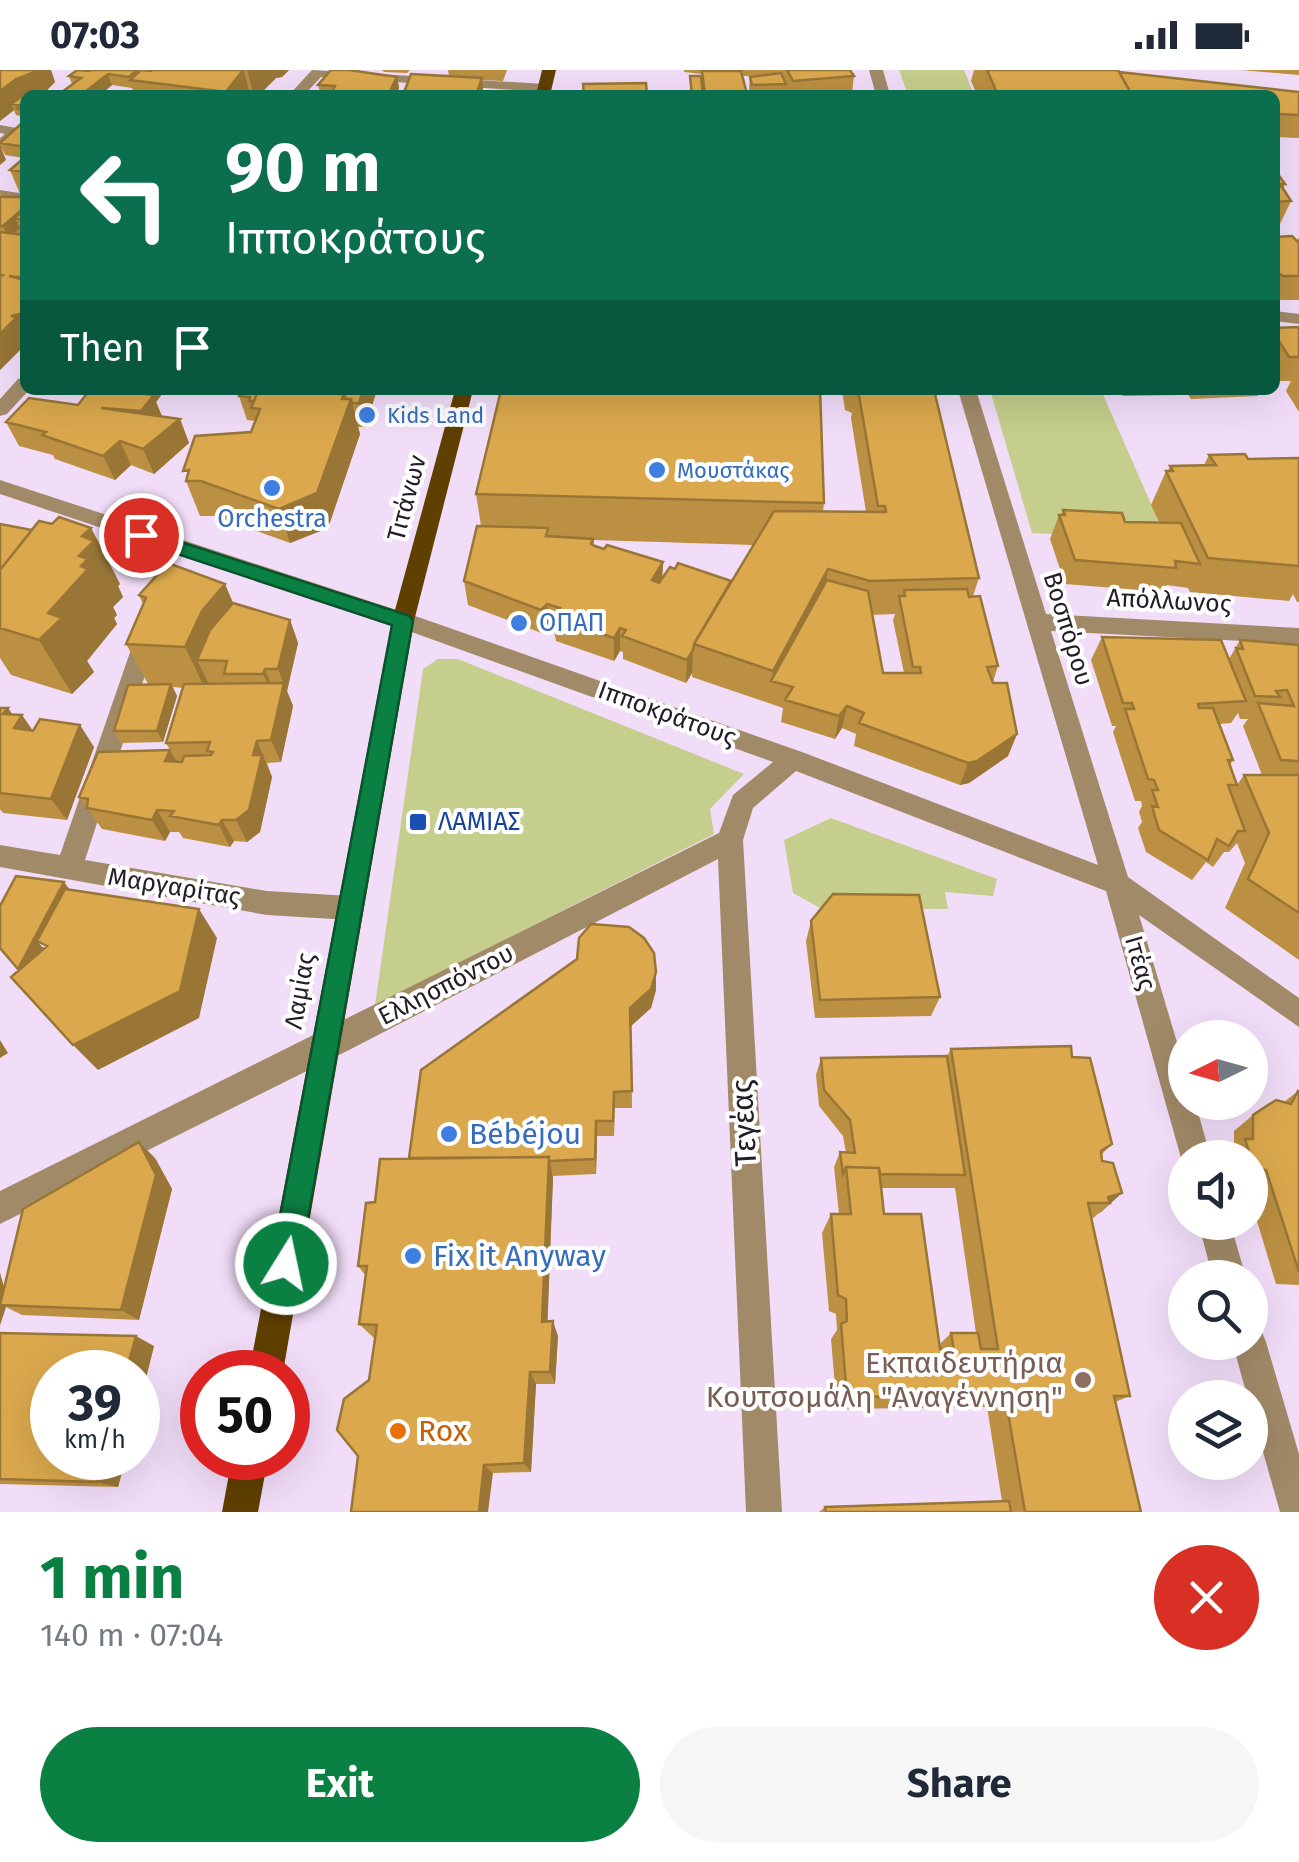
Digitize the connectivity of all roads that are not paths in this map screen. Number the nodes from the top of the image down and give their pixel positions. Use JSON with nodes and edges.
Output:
{"nodes":[{"id":1,"x":318,"y":71,"type":"edge"},
{"id":2,"x":301,"y":90,"type":"edge"},
{"id":3,"x":522,"y":90,"type":"edge"},
{"id":4,"x":0,"y":129,"type":"edge"},
{"id":5,"x":0,"y":145,"type":"edge"},
{"id":6,"x":20,"y":388,"type":"edge"},
{"id":7,"x":463,"y":395,"type":"edge"},
{"id":8,"x":968,"y":395,"type":"edge"},
{"id":9,"x":0,"y":410,"type":"edge"},
{"id":10,"x":0,"y":487,"type":"edge"},
{"id":11,"x":158,"y":601,"type":"edge"},
{"id":12,"x":408,"y":622,"type":"junction"},
{"id":13,"x":1036,"y":622,"type":"junction"},
{"id":14,"x":1299,"y":636,"type":"edge"},
{"id":15,"x":793,"y":758,"type":"junction"},
{"id":16,"x":730,"y":840,"type":"junction"},
{"id":17,"x":0,"y":856,"type":"edge"},
{"id":18,"x":68,"y":870,"type":"junction"},
{"id":19,"x":1118,"y":884,"type":"junction"},
{"id":20,"x":350,"y":908,"type":"junction"},
{"id":21,"x":1299,"y":1014,"type":"edge"},
{"id":22,"x":332,"y":1043,"type":"junction"},
{"id":23,"x":1191,"y":1140,"type":"edge"},
{"id":24,"x":0,"y":1208,"type":"edge"},
{"id":25,"x":270,"y":1350,"type":"edge"},
{"id":26,"x":1254,"y":1360,"type":"edge"},
{"id":27,"x":246,"y":1480,"type":"edge"},
{"id":28,"x":240,"y":1512,"type":"edge"},
{"id":29,"x":764,"y":1512,"type":"edge"},
{"id":30,"x":1298,"y":1512,"type":"edge"}],
"edges":[{"from":1,"to":2,"type":"street"},
{"from":1,"to":3,"type":"street"},
{"from":4,"to":5,"type":"street"},
{"from":6,"to":9,"type":"street"},
{"from":7,"to":12,"type":"main road","name":"Τιτάνων"},
{"from":8,"to":13,"type":"street","name":"Βοσπόρου"},
{"from":10,"to":12,"type":"street","name":"Ιπποκράτους"},
{"from":11,"to":18,"type":"street"},
{"from":12,"to":15,"type":"street","name":"Ιπποκράτους"},
{"from":12,"to":20,"type":"main road","name":"Λαμίας"},
{"from":13,"to":14,"type":"street","name":"Απόλλωνος"},
{"from":13,"to":19,"type":"street","name":"Βοσπόρου"},
{"from":15,"to":16,"type":"street","name":"Τεγέας"},
{"from":15,"to":19,"type":"street","name":"Ιπποκράτους"},
{"from":16,"to":22,"type":"street","name":"Ελλησπόντου"},
{"from":16,"to":29,"type":"street","name":"Τεγέας"},
{"from":17,"to":18,"type":"street","name":"Μαργαρίτας"},
{"from":18,"to":20,"type":"street","name":"Μαργαρίτας"},
{"from":19,"to":21,"type":"street","name":"Ιπποκράτους"},
{"from":19,"to":23,"type":"street","name":"Ιτέας"},
{"from":20,"to":22,"type":"main road","name":"Λαμίας"},
{"from":22,"to":24,"type":"street","name":"Ελλησπόντου"},
{"from":22,"to":25,"type":"main road","name":"Λαμίας"},
{"from":26,"to":30,"type":"street"},
{"from":27,"to":28,"type":"main road"}]}
